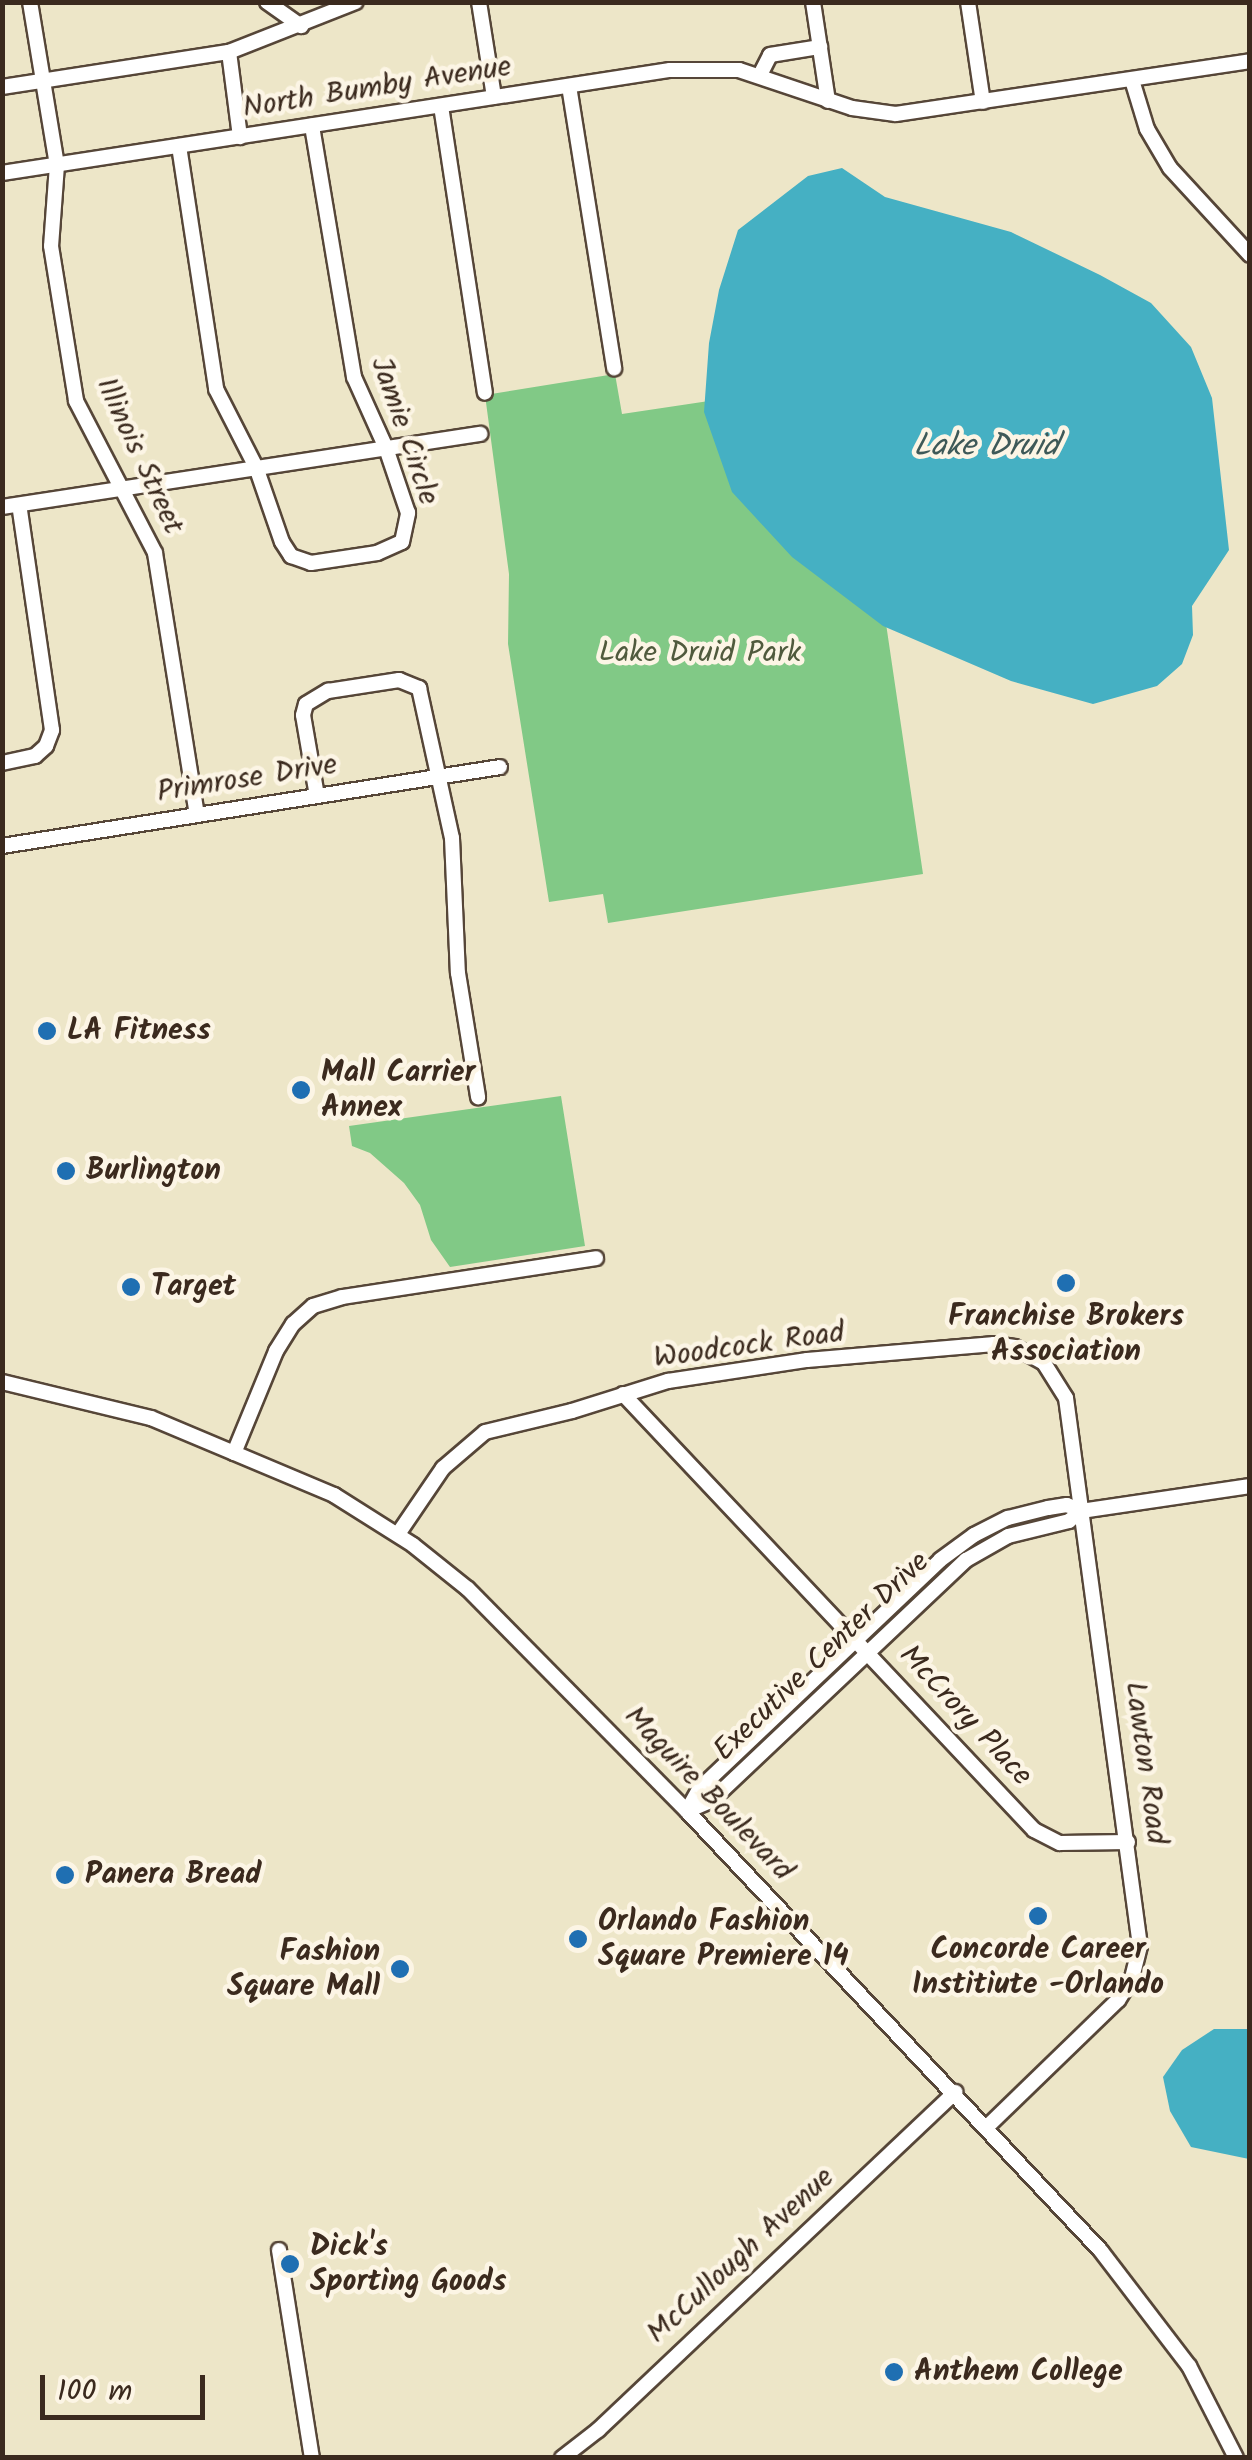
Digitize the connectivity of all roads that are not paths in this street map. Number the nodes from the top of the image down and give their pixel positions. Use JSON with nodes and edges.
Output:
{"nodes":[{"id":1,"x":30,"y":2,"type":"edge"},
{"id":2,"x":267,"y":2,"type":"edge"},
{"id":3,"x":356,"y":2,"type":"edge"},
{"id":4,"x":479,"y":2,"type":"edge"},
{"id":5,"x":813,"y":2,"type":"edge"},
{"id":6,"x":968,"y":2,"type":"edge"},
{"id":7,"x":300,"y":26,"type":"junction"},
{"id":8,"x":820,"y":47,"type":"junction"},
{"id":9,"x":230,"y":52,"type":"junction"},
{"id":10,"x":1250,"y":61,"type":"edge"},
{"id":11,"x":760,"y":75,"type":"junction"},
{"id":12,"x":42,"y":80,"type":"junction"},
{"id":13,"x":1132,"y":80,"type":"junction"},
{"id":14,"x":570,"y":86,"type":"junction"},
{"id":15,"x":2,"y":87,"type":"edge"},
{"id":16,"x":494,"y":97,"type":"junction"},
{"id":17,"x":828,"y":100,"type":"junction"},
{"id":18,"x":984,"y":102,"type":"junction"},
{"id":19,"x":440,"y":106,"type":"junction"},
{"id":20,"x":312,"y":125,"type":"junction"},
{"id":21,"x":240,"y":137,"type":"junction"},
{"id":22,"x":178,"y":146,"type":"junction"},
{"id":23,"x":56,"y":165,"type":"junction"},
{"id":24,"x":2,"y":173,"type":"edge"},
{"id":25,"x":1250,"y":256,"type":"edge"},
{"id":26,"x":614,"y":368,"type":"dead end"},
{"id":27,"x":485,"y":392,"type":"dead end"},
{"id":28,"x":480,"y":434,"type":"dead end"},
{"id":29,"x":386,"y":448,"type":"junction"},
{"id":30,"x":256,"y":467,"type":"junction"},
{"id":31,"x":122,"y":488,"type":"junction"},
{"id":32,"x":19,"y":504,"type":"junction"},
{"id":33,"x":2,"y":507,"type":"edge"},
{"id":34,"x":2,"y":763,"type":"edge"},
{"id":35,"x":500,"y":768,"type":"dead end"},
{"id":36,"x":440,"y":777,"type":"junction"},
{"id":37,"x":316,"y":796,"type":"junction"},
{"id":38,"x":197,"y":814,"type":"junction"},
{"id":39,"x":2,"y":846,"type":"edge"},
{"id":40,"x":478,"y":1097,"type":"dead end"},
{"id":41,"x":596,"y":1258,"type":"dead end"},
{"id":42,"x":1039,"y":1359,"type":"joint"},
{"id":43,"x":2,"y":1382,"type":"edge"},
{"id":44,"x":42,"y":1390,"type":"junction"},
{"id":45,"x":2,"y":1393,"type":"edge"},
{"id":46,"x":623,"y":1394,"type":"junction"},
{"id":47,"x":234,"y":1452,"type":"junction"},
{"id":48,"x":1250,"y":1486,"type":"edge"},
{"id":49,"x":1082,"y":1511,"type":"junction"},
{"id":50,"x":398,"y":1534,"type":"junction"},
{"id":51,"x":862,"y":1646,"type":"junction"},
{"id":52,"x":688,"y":1810,"type":"junction"},
{"id":53,"x":1128,"y":1842,"type":"junction"},
{"id":54,"x":956,"y":2092,"type":"junction"},
{"id":55,"x":988,"y":2126,"type":"junction"},
{"id":56,"x":279,"y":2250,"type":"dead end"},
{"id":57,"x":312,"y":2458,"type":"edge"},
{"id":58,"x":562,"y":2458,"type":"edge"},
{"id":59,"x":1236,"y":2458,"type":"edge"}],
"edges":[{"from":1,"to":12,"type":"street","name":"Illinois Street"},
{"from":2,"to":7,"type":"street"},
{"from":3,"to":7,"type":"street"},
{"from":4,"to":16,"type":"street"},
{"from":5,"to":8,"type":"street"},
{"from":6,"to":18,"type":"street"},
{"from":7,"to":9,"type":"street"},
{"from":8,"to":11,"type":"street"},
{"from":8,"to":17,"type":"street"},
{"from":9,"to":12,"type":"street"},
{"from":9,"to":21,"type":"street"},
{"from":10,"to":13,"type":"street","name":"North Bumby Avenue"},
{"from":11,"to":14,"type":"street","name":"North Bumby Avenue"},
{"from":11,"to":17,"type":"street","name":"North Bumby Avenue"},
{"from":12,"to":15,"type":"street"},
{"from":12,"to":23,"type":"street","name":"Illinois Street"},
{"from":13,"to":18,"type":"street","name":"North Bumby Avenue"},
{"from":13,"to":25,"type":"street"},
{"from":14,"to":16,"type":"street","name":"North Bumby Avenue"},
{"from":14,"to":26,"type":"street"},
{"from":16,"to":19,"type":"street","name":"North Bumby Avenue"},
{"from":17,"to":18,"type":"street","name":"North Bumby Avenue"},
{"from":19,"to":20,"type":"street","name":"North Bumby Avenue"},
{"from":19,"to":27,"type":"street"},
{"from":20,"to":21,"type":"street","name":"North Bumby Avenue"},
{"from":20,"to":29,"type":"street","name":"Jamie Circle"},
{"from":21,"to":22,"type":"street","name":"North Bumby Avenue"},
{"from":22,"to":23,"type":"street","name":"North Bumby Avenue"},
{"from":22,"to":30,"type":"street"},
{"from":23,"to":24,"type":"street","name":"North Bumby Avenue"},
{"from":23,"to":31,"type":"street","name":"Illinois Street"},
{"from":28,"to":29,"type":"street"},
{"from":29,"to":30,"type":"street"},
{"from":29,"to":30,"type":"street","name":"Jamie Circle"},
{"from":30,"to":31,"type":"street"},
{"from":31,"to":32,"type":"street"},
{"from":31,"to":38,"type":"street","name":"Illinois Street"},
{"from":32,"to":33,"type":"street"},
{"from":32,"to":34,"type":"street"},
{"from":35,"to":36,"type":"street","name":"Primrose Drive"},
{"from":36,"to":37,"type":"street","name":"Primrose Drive"},
{"from":36,"to":37,"type":"street"},
{"from":36,"to":40,"type":"street"},
{"from":37,"to":38,"type":"street","name":"Primrose Drive"},
{"from":38,"to":39,"type":"street","name":"Primrose Drive"},
{"from":41,"to":47,"type":"street"},
{"from":42,"to":46,"type":"street","name":"Woodcock Road"},
{"from":42,"to":49,"type":"street","name":"Lawton Road"},
{"from":43,"to":44,"type":"street","name":"Maguire Boulevard"},
{"from":44,"to":45,"type":"street","name":"Maguire Boulevard"},
{"from":44,"to":47,"type":"street","name":"Maguire Boulevard"},
{"from":46,"to":50,"type":"street","name":"Woodcock Road"},
{"from":46,"to":51,"type":"street","name":"McCrory Place"},
{"from":47,"to":50,"type":"street","name":"Maguire Boulevard"},
{"from":48,"to":49,"type":"street","name":"Executive Center Drive"},
{"from":49,"to":51,"type":"street","name":"Executive Center Drive"},
{"from":49,"to":53,"type":"street","name":"Lawton Road"},
{"from":50,"to":52,"type":"street","name":"Maguire Boulevard"},
{"from":51,"to":52,"type":"street","name":"Executive Center Drive"},
{"from":51,"to":53,"type":"street","name":"McCrory Place"},
{"from":52,"to":54,"type":"street","name":"Maguire Boulevard"},
{"from":53,"to":55,"type":"street","name":"Lawton Road"},
{"from":54,"to":55,"type":"street","name":"Maguire Boulevard"},
{"from":54,"to":58,"type":"street","name":"McCullough Avenue"},
{"from":55,"to":59,"type":"street","name":"Maguire Boulevard"},
{"from":56,"to":57,"type":"street"}]}
